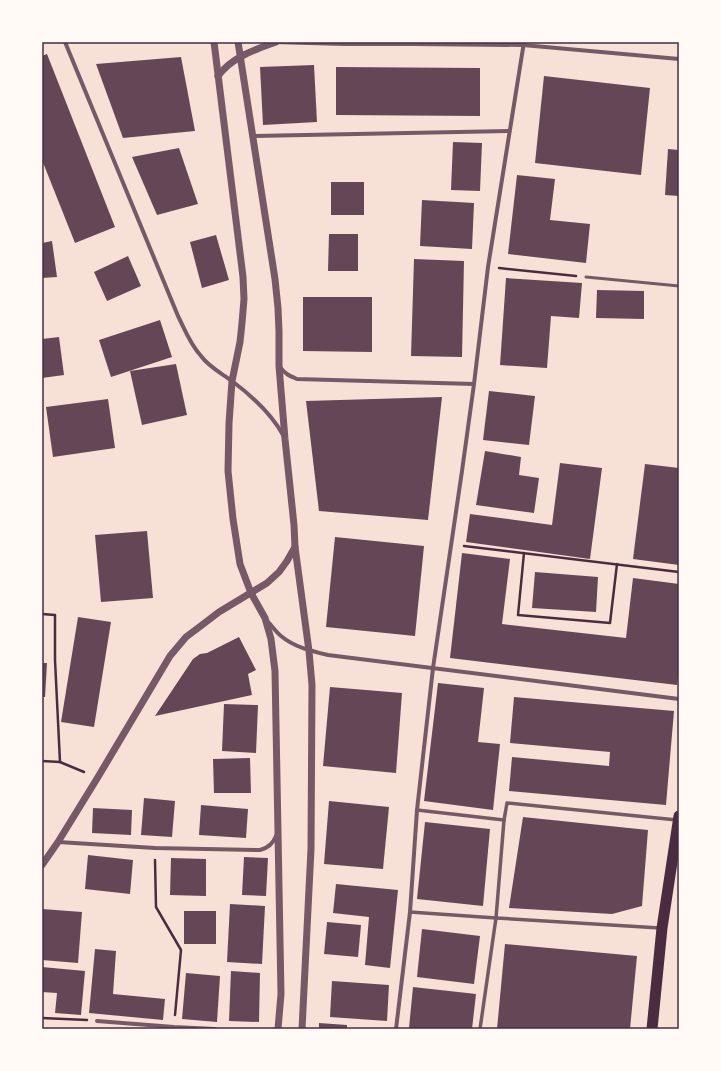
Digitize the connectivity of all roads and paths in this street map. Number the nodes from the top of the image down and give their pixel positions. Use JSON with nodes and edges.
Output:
{"nodes":[{"id":1,"x":65,"y":42,"type":"edge"},
{"id":2,"x":214,"y":42,"type":"edge"},
{"id":3,"x":238,"y":42,"type":"edge"},
{"id":4,"x":275,"y":42,"type":"edge"},
{"id":5,"x":344,"y":43,"type":"edge"},
{"id":6,"x":412,"y":43,"type":"edge"},
{"id":7,"x":523,"y":44,"type":"edge"},
{"id":8,"x":240,"y":57,"type":"junction"},
{"id":9,"x":679,"y":59,"type":"edge"},
{"id":10,"x":218,"y":76,"type":"junction"},
{"id":11,"x":509,"y":131,"type":"junction"},
{"id":12,"x":253,"y":136,"type":"junction"},
{"id":13,"x":488,"y":267,"type":"junction"},
{"id":14,"x":586,"y":277,"type":"joint"},
{"id":15,"x":679,"y":286,"type":"edge"},
{"id":16,"x":279,"y":366,"type":"junction"},
{"id":17,"x":232,"y":381,"type":"junction"},
{"id":18,"x":474,"y":384,"type":"junction"},
{"id":19,"x":285,"y":439,"type":"junction"},
{"id":20,"x":451,"y":544,"type":"junction"},
{"id":21,"x":295,"y":547,"type":"junction"},
{"id":22,"x":524,"y":553,"type":"junction"},
{"id":23,"x":617,"y":564,"type":"junction"},
{"id":24,"x":679,"y":572,"type":"edge"},
{"id":25,"x":251,"y":593,"type":"junction"},
{"id":26,"x":42,"y":614,"type":"edge"},
{"id":27,"x":265,"y":618,"type":"junction"},
{"id":28,"x":309,"y":651,"type":"junction"},
{"id":29,"x":433,"y":668,"type":"junction"},
{"id":30,"x":679,"y":699,"type":"edge"},
{"id":31,"x":42,"y":761,"type":"edge"},
{"id":32,"x":60,"y":762,"type":"junction"},
{"id":33,"x":98,"y":778,"type":"junction"},
{"id":34,"x":417,"y":810,"type":"junction"},
{"id":35,"x":679,"y":818,"type":"edge"},
{"id":36,"x":504,"y":820,"type":"junction"},
{"id":37,"x":278,"y":832,"type":"junction"},
{"id":38,"x":58,"y":842,"type":"junction"},
{"id":39,"x":155,"y":848,"type":"junction"},
{"id":40,"x":42,"y":865,"type":"edge"},
{"id":41,"x":410,"y":912,"type":"junction"},
{"id":42,"x":496,"y":918,"type":"junction"},
{"id":43,"x":662,"y":928,"type":"junction"},
{"id":44,"x":42,"y":1018,"type":"edge"},
{"id":45,"x":97,"y":1021,"type":"joint"},
{"id":46,"x":174,"y":1027,"type":"junction"},
{"id":47,"x":215,"y":1029,"type":"edge"},
{"id":48,"x":278,"y":1029,"type":"edge"},
{"id":49,"x":302,"y":1029,"type":"edge"},
{"id":50,"x":396,"y":1029,"type":"edge"},
{"id":51,"x":480,"y":1029,"type":"edge"},
{"id":52,"x":652,"y":1029,"type":"edge"}],
"edges":[{"from":1,"to":17,"type":"street"},
{"from":2,"to":10,"type":"street"},
{"from":3,"to":8,"type":"street"},
{"from":4,"to":5,"type":"street"},
{"from":4,"to":8,"type":"street"},
{"from":5,"to":6,"type":"street"},
{"from":6,"to":7,"type":"street"},
{"from":7,"to":9,"type":"street"},
{"from":7,"to":11,"type":"street"},
{"from":8,"to":10,"type":"street"},
{"from":8,"to":12,"type":"street"},
{"from":10,"to":17,"type":"street"},
{"from":11,"to":12,"type":"street"},
{"from":11,"to":13,"type":"street"},
{"from":12,"to":16,"type":"street"},
{"from":13,"to":14,"type":"path"},
{"from":13,"to":18,"type":"street"},
{"from":14,"to":15,"type":"lane"},
{"from":16,"to":18,"type":"street"},
{"from":16,"to":19,"type":"street"},
{"from":17,"to":19,"type":"street"},
{"from":17,"to":25,"type":"street"},
{"from":18,"to":20,"type":"street"},
{"from":19,"to":21,"type":"street"},
{"from":20,"to":22,"type":"path"},
{"from":20,"to":29,"type":"street"},
{"from":21,"to":25,"type":"street"},
{"from":21,"to":28,"type":"street"},
{"from":22,"to":23,"type":"path"},
{"from":22,"to":23,"type":"path"},
{"from":23,"to":24,"type":"path"},
{"from":25,"to":27,"type":"street"},
{"from":25,"to":33,"type":"street"},
{"from":26,"to":32,"type":"path"},
{"from":27,"to":28,"type":"street"},
{"from":27,"to":37,"type":"street"},
{"from":28,"to":29,"type":"street"},
{"from":28,"to":49,"type":"street"},
{"from":29,"to":30,"type":"street"},
{"from":29,"to":34,"type":"street"},
{"from":31,"to":32,"type":"path"},
{"from":32,"to":33,"type":"path"},
{"from":33,"to":38,"type":"street"},
{"from":34,"to":36,"type":"street"},
{"from":34,"to":41,"type":"street"},
{"from":35,"to":36,"type":"street"},
{"from":35,"to":43,"type":"highway"},
{"from":36,"to":42,"type":"street"},
{"from":37,"to":39,"type":"street"},
{"from":37,"to":48,"type":"street"},
{"from":38,"to":39,"type":"street"},
{"from":38,"to":40,"type":"street"},
{"from":39,"to":46,"type":"path"},
{"from":41,"to":42,"type":"street"},
{"from":41,"to":50,"type":"street"},
{"from":42,"to":43,"type":"street"},
{"from":42,"to":51,"type":"street"},
{"from":43,"to":52,"type":"highway"},
{"from":44,"to":45,"type":"path"},
{"from":45,"to":46,"type":"street"},
{"from":46,"to":47,"type":"street"}]}
